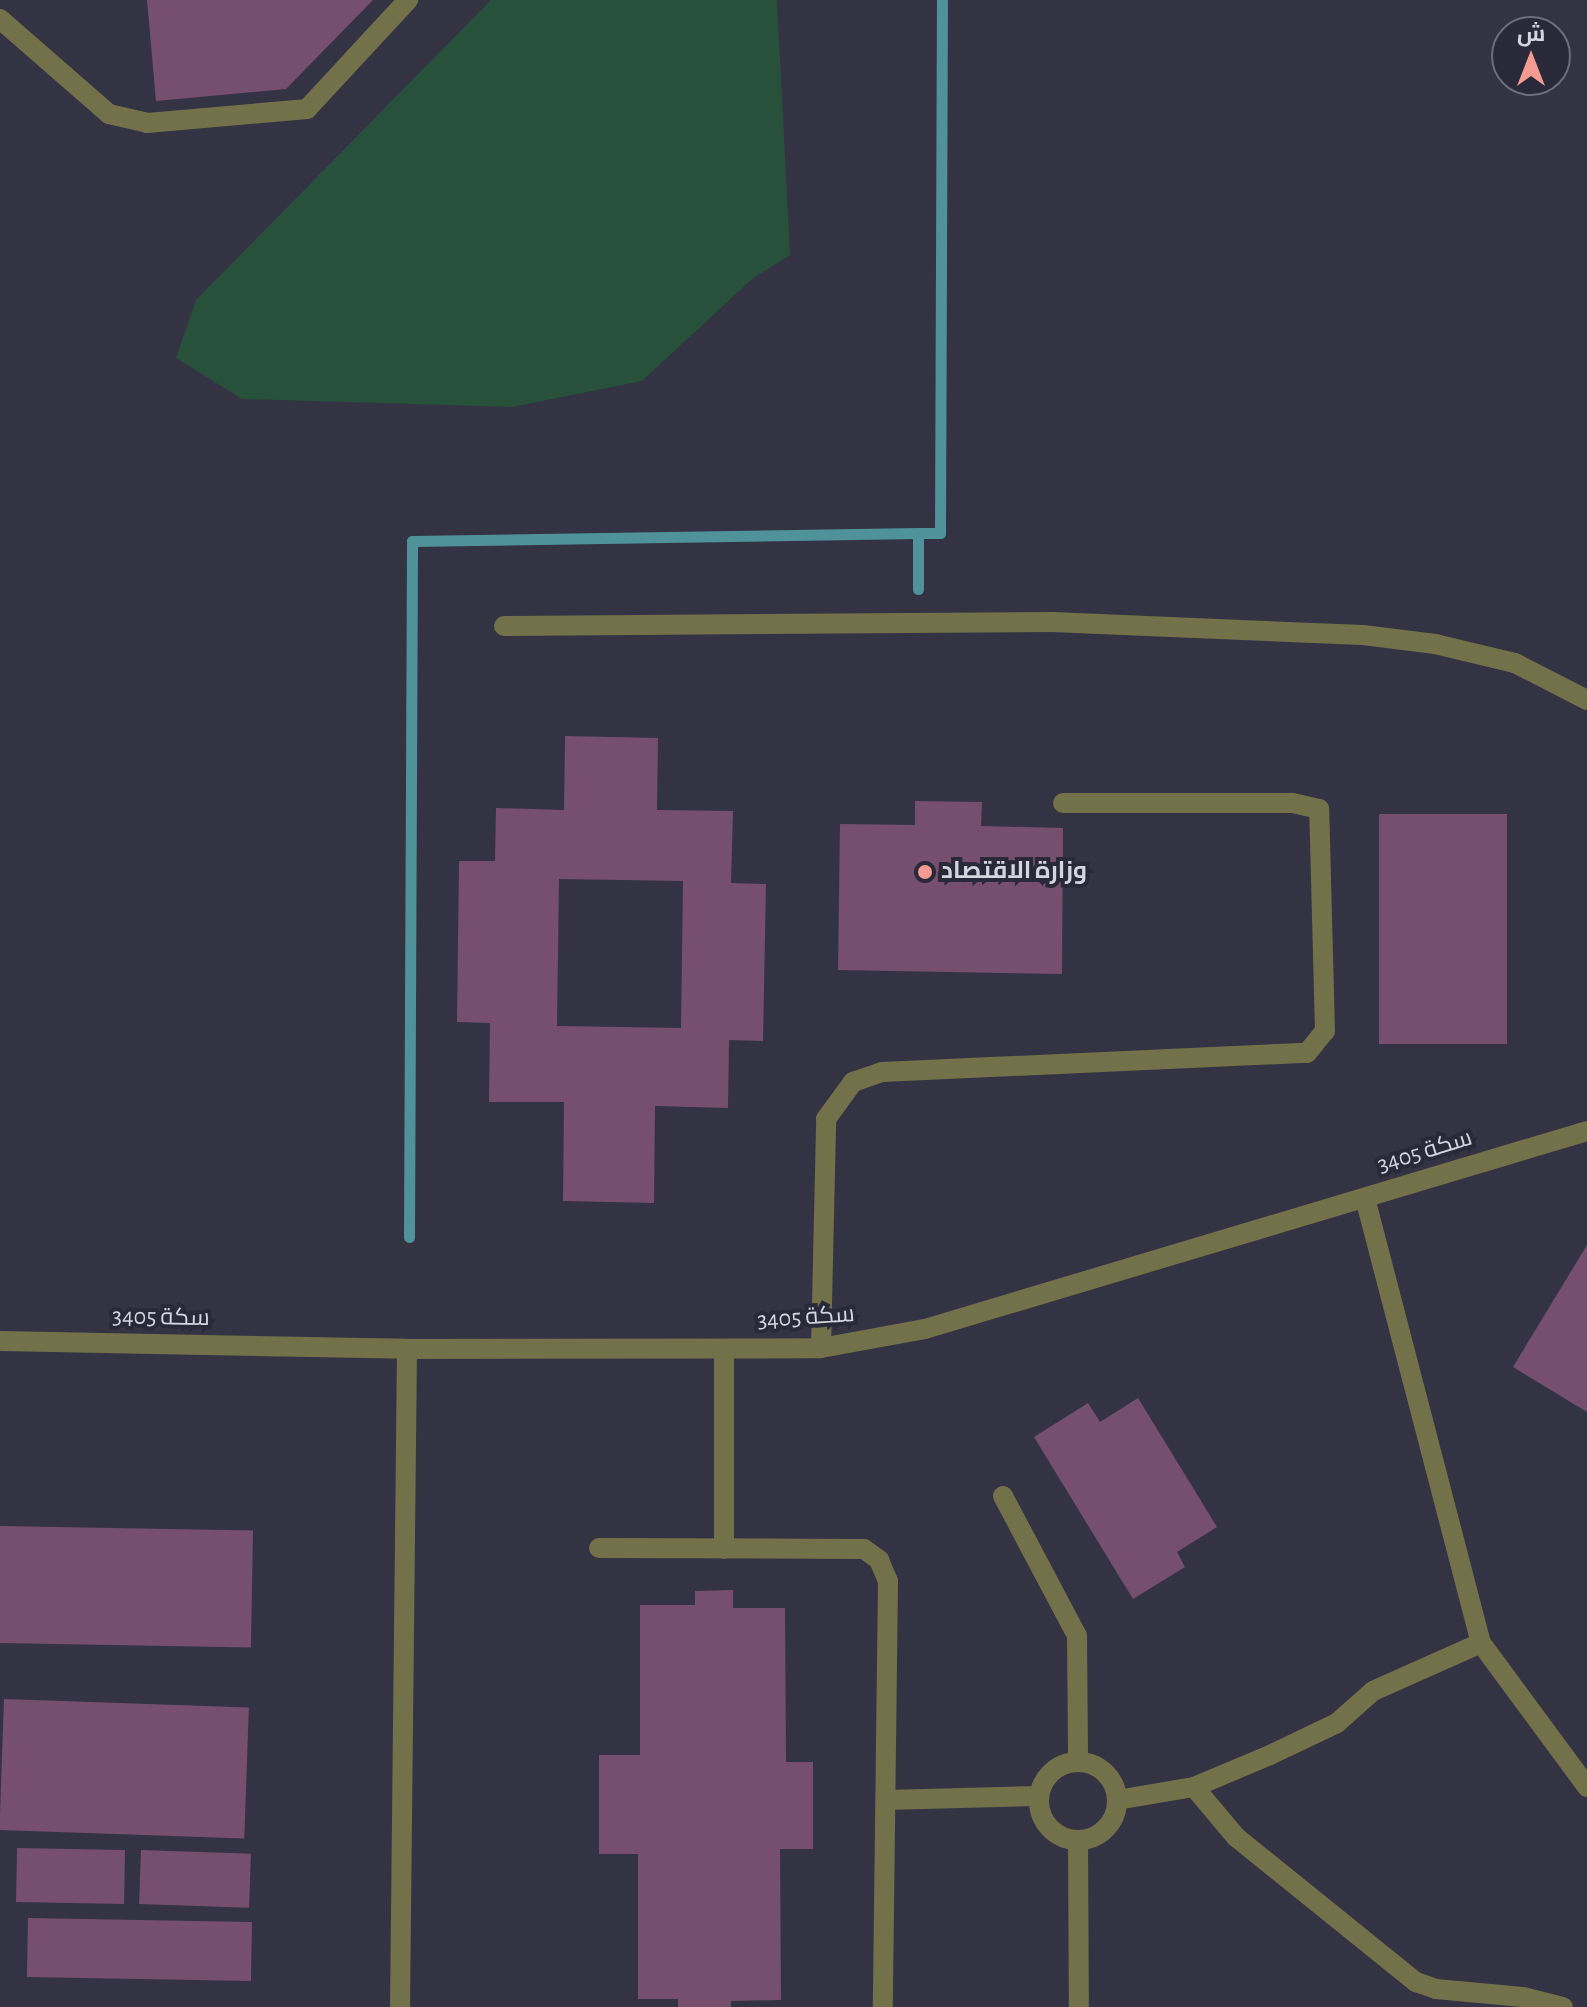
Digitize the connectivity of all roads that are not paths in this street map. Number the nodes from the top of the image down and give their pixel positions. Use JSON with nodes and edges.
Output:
{"nodes":[{"id":1,"x":408,"y":0,"type":"edge"},
{"id":2,"x":0,"y":19,"type":"edge"},
{"id":3,"x":504,"y":626,"type":"dead end"},
{"id":4,"x":1587,"y":700,"type":"edge"},
{"id":5,"x":1063,"y":803,"type":"dead end"},
{"id":6,"x":1587,"y":1131,"type":"edge"},
{"id":7,"x":1365,"y":1198,"type":"junction"},
{"id":8,"x":0,"y":1341,"type":"edge"},
{"id":9,"x":821,"y":1348,"type":"junction"},
{"id":10,"x":407,"y":1349,"type":"junction"},
{"id":11,"x":724,"y":1349,"type":"junction"},
{"id":12,"x":1003,"y":1496,"type":"dead end"},
{"id":13,"x":599,"y":1548,"type":"dead end"},
{"id":14,"x":724,"y":1549,"type":"junction"},
{"id":15,"x":1481,"y":1643,"type":"junction"},
{"id":16,"x":1078,"y":1762,"type":"junction"},
{"id":17,"x":1194,"y":1787,"type":"junction"},
{"id":18,"x":1587,"y":1787,"type":"edge"},
{"id":19,"x":1039,"y":1796,"type":"junction"},
{"id":20,"x":886,"y":1800,"type":"junction"},
{"id":21,"x":1117,"y":1800,"type":"junction"},
{"id":22,"x":1078,"y":1840,"type":"junction"},
{"id":23,"x":400,"y":2007,"type":"edge"},
{"id":24,"x":883,"y":2007,"type":"edge"},
{"id":25,"x":1079,"y":2007,"type":"edge"},
{"id":26,"x":1563,"y":2007,"type":"edge"}],
"edges":[{"from":1,"to":2,"type":"street"},
{"from":3,"to":4,"type":"street"},
{"from":5,"to":9,"type":"street"},
{"from":6,"to":7,"type":"street","name":"سكة 3405"},
{"from":7,"to":9,"type":"street","name":"سكة 3405"},
{"from":7,"to":15,"type":"street"},
{"from":8,"to":10,"type":"street","name":"سكة 3405"},
{"from":9,"to":11,"type":"street","name":"سكة 3405"},
{"from":10,"to":11,"type":"street","name":"سكة 3405"},
{"from":10,"to":23,"type":"street"},
{"from":11,"to":14,"type":"street"},
{"from":12,"to":16,"type":"street"},
{"from":13,"to":14,"type":"street"},
{"from":14,"to":20,"type":"street"},
{"from":15,"to":17,"type":"street"},
{"from":15,"to":18,"type":"street"},
{"from":16,"to":19,"type":"street"},
{"from":16,"to":21,"type":"street"},
{"from":17,"to":21,"type":"street"},
{"from":17,"to":26,"type":"street"},
{"from":19,"to":20,"type":"street"},
{"from":19,"to":22,"type":"street"},
{"from":20,"to":24,"type":"street"},
{"from":21,"to":22,"type":"street"},
{"from":22,"to":25,"type":"street"}]}
